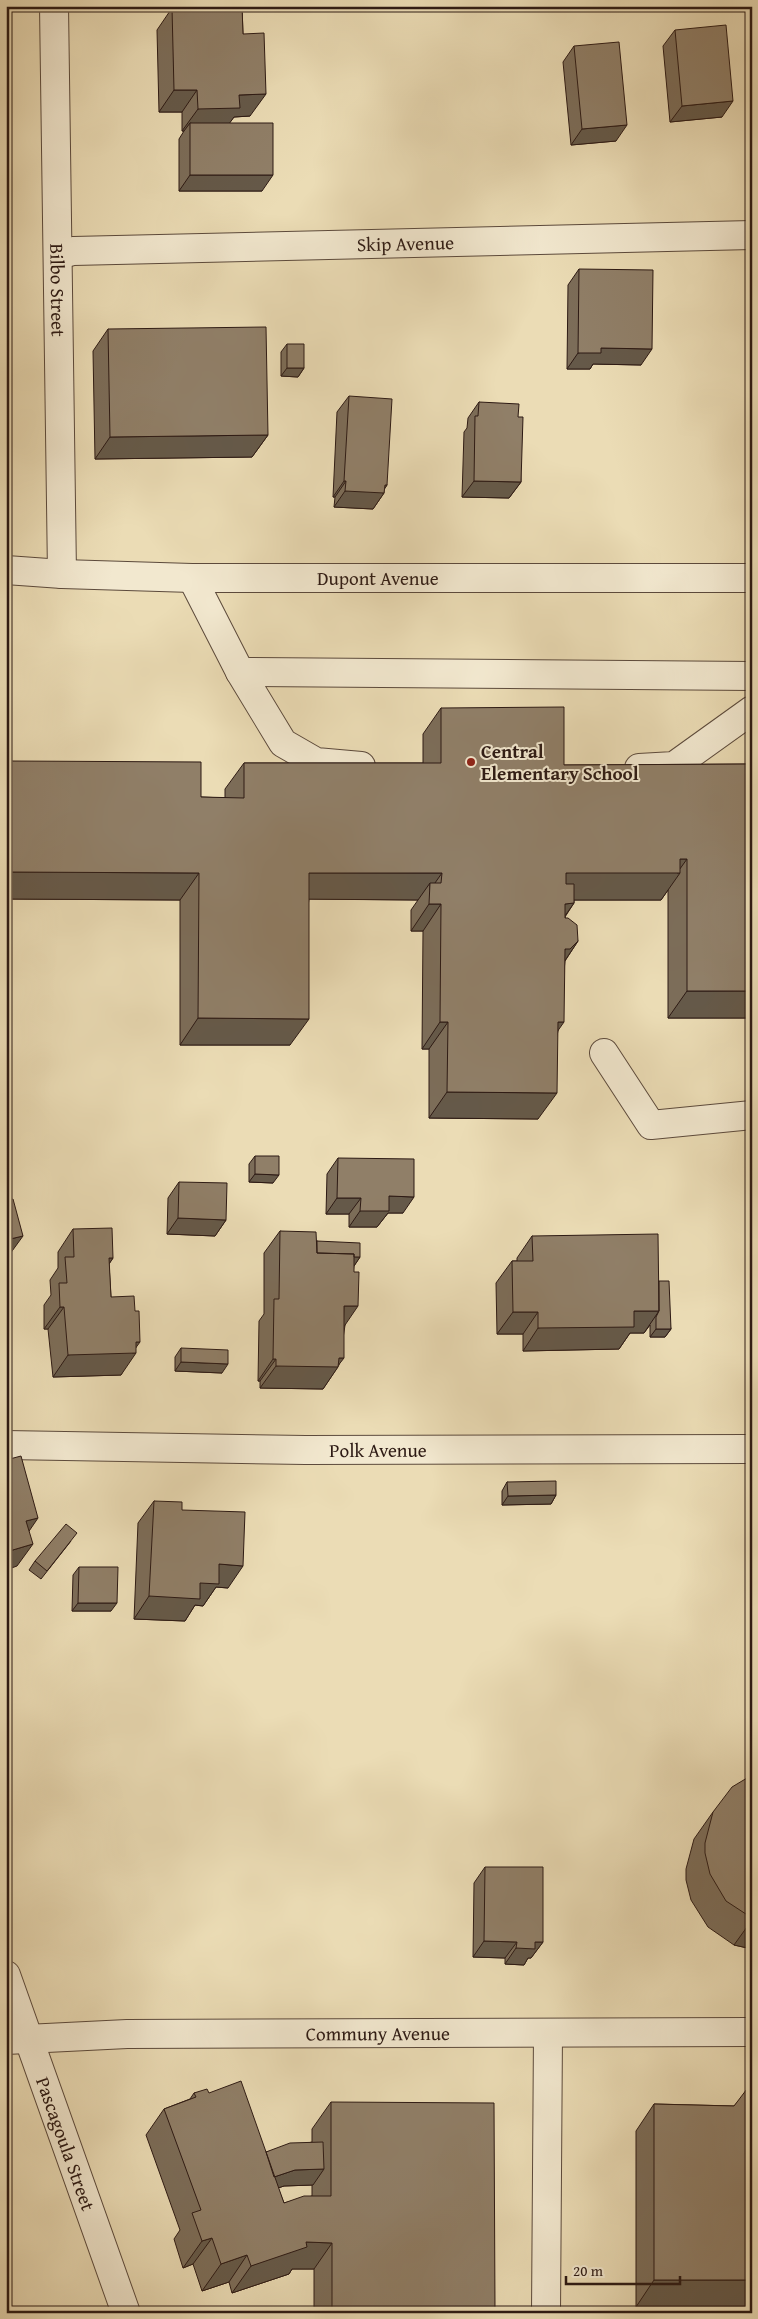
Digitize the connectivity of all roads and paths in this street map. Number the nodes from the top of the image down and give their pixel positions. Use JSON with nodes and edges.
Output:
{"nodes":[{"id":1,"x":54,"y":6,"type":"edge"},
{"id":2,"x":752,"y":234,"type":"edge"},
{"id":3,"x":58,"y":255,"type":"junction"},
{"id":4,"x":6,"y":570,"type":"edge"},
{"id":5,"x":62,"y":574,"type":"junction"},
{"id":6,"x":192,"y":578,"type":"junction"},
{"id":7,"x":752,"y":578,"type":"edge"},
{"id":8,"x":240,"y":672,"type":"junction"},
{"id":9,"x":752,"y":676,"type":"edge"},
{"id":10,"x":752,"y":710,"type":"edge"},
{"id":11,"x":384,"y":768,"type":"edge"},
{"id":12,"x":614,"y":769,"type":"edge"},
{"id":13,"x":604,"y":1053,"type":"dead end"},
{"id":14,"x":752,"y":1115,"type":"edge"},
{"id":15,"x":6,"y":1445,"type":"edge"},
{"id":16,"x":752,"y":1449,"type":"edge"},
{"id":17,"x":6,"y":1975,"type":"edge"},
{"id":18,"x":752,"y":2032,"type":"edge"},
{"id":19,"x":548,"y":2033,"type":"junction"},
{"id":20,"x":18,"y":2039,"type":"edge"},
{"id":21,"x":126,"y":2313,"type":"edge"},
{"id":22,"x":546,"y":2313,"type":"edge"}],
"edges":[{"from":1,"to":3,"type":"street","name":"Bilbo Street"},
{"from":2,"to":3,"type":"street","name":"Skip Avenue"},
{"from":3,"to":5,"type":"street","name":"Bilbo Street"},
{"from":4,"to":5,"type":"street","name":"Dupont Avenue"},
{"from":5,"to":6,"type":"street","name":"Dupont Avenue"},
{"from":6,"to":7,"type":"street","name":"Dupont Avenue"},
{"from":6,"to":8,"type":"street"},
{"from":8,"to":9,"type":"street"},
{"from":8,"to":11,"type":"street"},
{"from":10,"to":12,"type":"street"},
{"from":13,"to":14,"type":"street"},
{"from":15,"to":16,"type":"street","name":"Polk Avenue"},
{"from":17,"to":20,"type":"street","name":"Pascagoula Street"},
{"from":18,"to":19,"type":"street","name":"Communy Avenue"},
{"from":19,"to":20,"type":"street","name":"Communy Avenue"},
{"from":19,"to":22,"type":"street"},
{"from":20,"to":21,"type":"street","name":"Pascagoula Street"}]}
